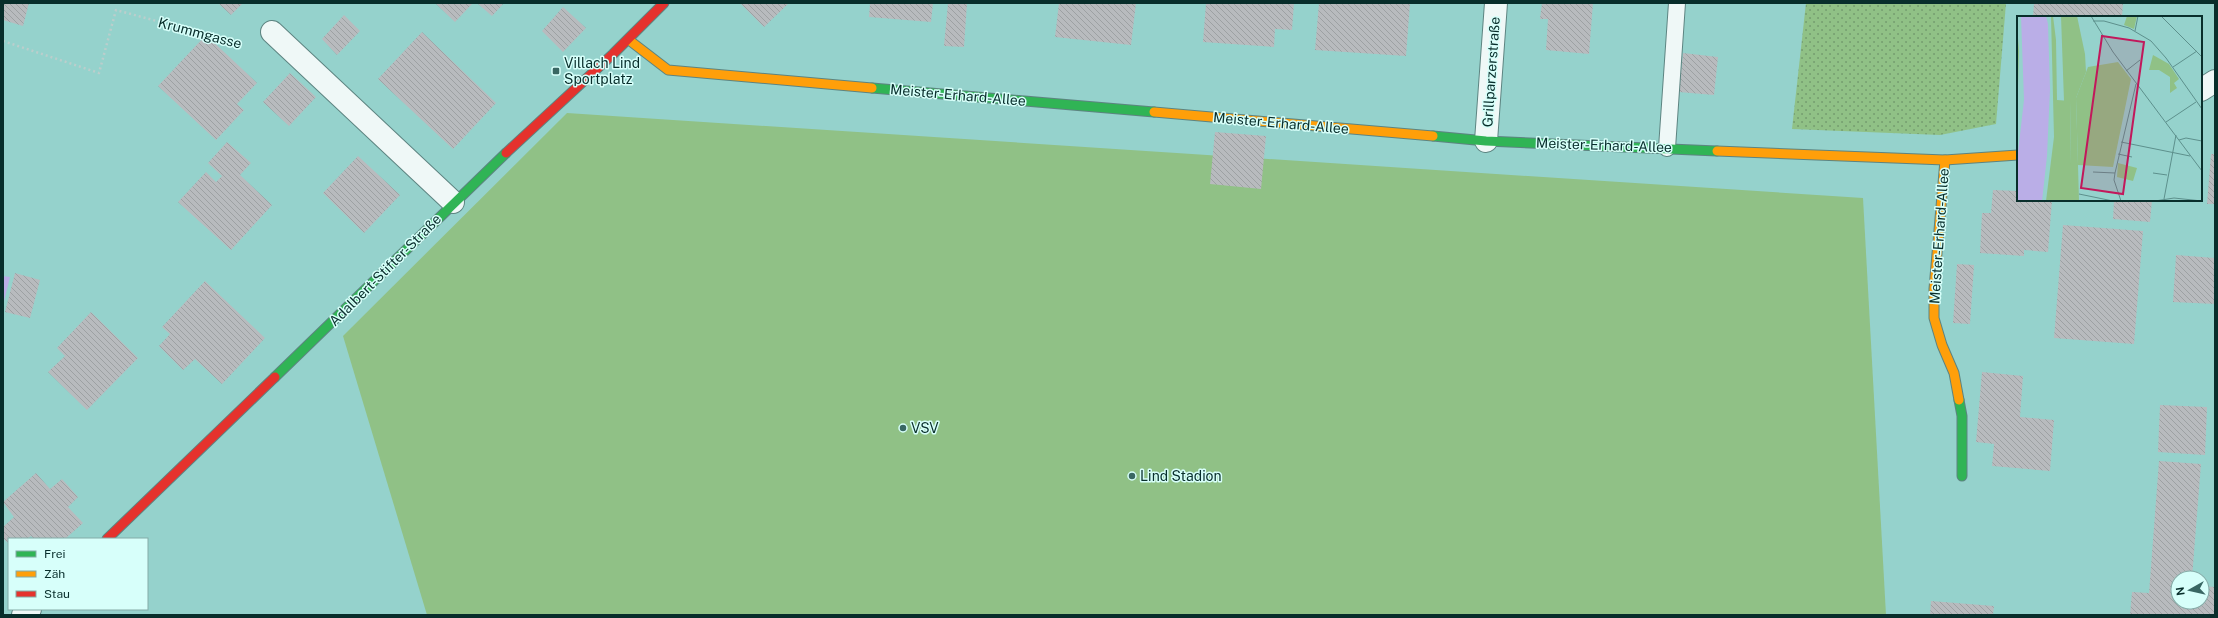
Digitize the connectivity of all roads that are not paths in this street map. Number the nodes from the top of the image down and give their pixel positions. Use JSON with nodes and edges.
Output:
{"nodes":[{"id":1,"x":664,"y":3,"type":"edge"},
{"id":2,"x":1496,"y":3,"type":"edge"},
{"id":3,"x":1677,"y":3,"type":"edge"},
{"id":4,"x":272,"y":32,"type":"road end"},
{"id":5,"x":629,"y":40,"type":"junction"},
{"id":6,"x":2215,"y":82,"type":"edge"},
{"id":7,"x":2202,"y":89,"type":"edge"},
{"id":8,"x":1486,"y":141,"type":"junction"},
{"id":9,"x":1667,"y":148,"type":"junction"},
{"id":10,"x":2017,"y":155,"type":"edge"},
{"id":11,"x":1945,"y":160,"type":"junction"},
{"id":12,"x":454,"y":202,"type":"junction"},
{"id":13,"x":1962,"y":476,"type":"dead end"},
{"id":14,"x":108,"y":538,"type":"edge"}],
"edges":[{"from":1,"to":5,"type":"street","name":"Adalbert-Stifter-Straße"},
{"from":2,"to":8,"type":"street","name":"Grillparzerstraße"},
{"from":3,"to":9,"type":"lane"},
{"from":4,"to":12,"type":"street"},
{"from":5,"to":8,"type":"street","name":"Meister-Erhard-Allee"},
{"from":5,"to":12,"type":"street","name":"Adalbert-Stifter-Straße"},
{"from":6,"to":7,"type":"street"},
{"from":8,"to":9,"type":"street","name":"Meister-Erhard-Allee"},
{"from":9,"to":11,"type":"street","name":"Meister-Erhard-Allee"},
{"from":10,"to":11,"type":"street","name":"Meister-Erhard-Allee"},
{"from":11,"to":13,"type":"street","name":"Meister-Erhard-Allee"},
{"from":12,"to":14,"type":"street","name":"Adalbert-Stifter-Straße"}]}
